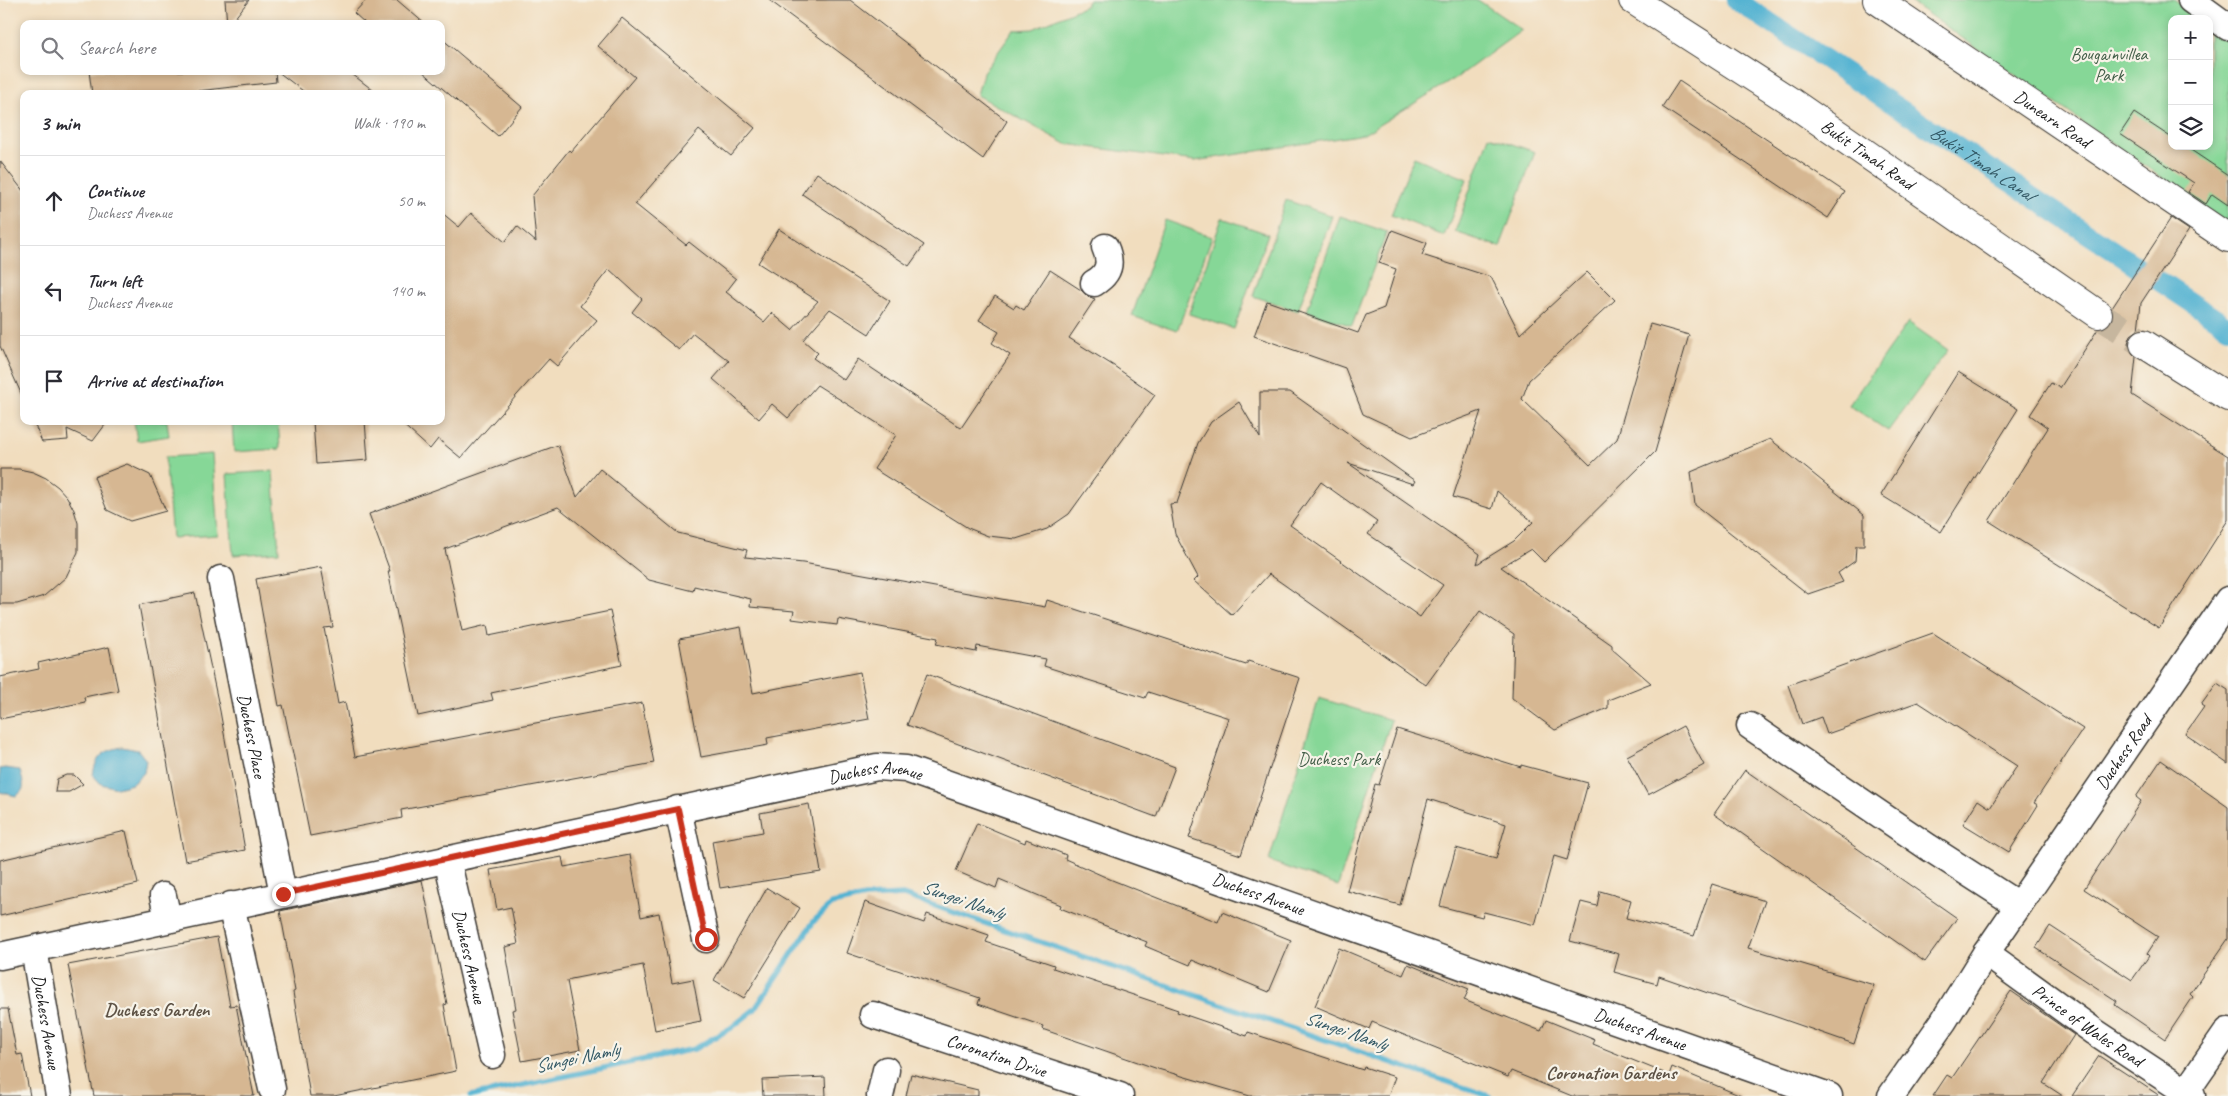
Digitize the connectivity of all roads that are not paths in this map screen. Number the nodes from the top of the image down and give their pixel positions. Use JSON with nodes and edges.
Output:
{"nodes":[{"id":1,"x":1633,"y":0,"type":"edge"},
{"id":2,"x":1877,"y":0,"type":"edge"},
{"id":3,"x":2191,"y":0,"type":"edge"},
{"id":4,"x":2228,"y":26,"type":"edge"},
{"id":5,"x":2228,"y":238,"type":"edge"},
{"id":6,"x":1105,"y":247,"type":"dead end"},
{"id":7,"x":1094,"y":283,"type":"dead end"},
{"id":8,"x":2098,"y":314,"type":"tunnel mouth"},
{"id":9,"x":2144,"y":344,"type":"tunnel mouth"},
{"id":10,"x":2228,"y":397,"type":"edge"},
{"id":11,"x":221,"y":579,"type":"dead end"},
{"id":12,"x":2228,"y":600,"type":"edge"},
{"id":13,"x":1750,"y":726,"type":"dead end"},
{"id":14,"x":678,"y":809,"type":"junction"},
{"id":15,"x":446,"y":859,"type":"junction"},
{"id":16,"x":283,"y":894,"type":"junction"},
{"id":17,"x":231,"y":905,"type":"junction"},
{"id":18,"x":2018,"y":905,"type":"junction"},
{"id":19,"x":706,"y":939,"type":"dead end"},
{"id":20,"x":34,"y":948,"type":"junction"},
{"id":21,"x":1986,"y":953,"type":"junction"},
{"id":22,"x":0,"y":956,"type":"edge"},
{"id":23,"x":873,"y":1015,"type":"dead end"},
{"id":24,"x":2228,"y":1031,"type":"edge"},
{"id":25,"x":492,"y":1055,"type":"dead end"},
{"id":26,"x":886,"y":1070,"type":"dead end"},
{"id":27,"x":272,"y":1089,"type":"dead end"},
{"id":28,"x":2187,"y":1095,"type":"edge"},
{"id":29,"x":59,"y":1096,"type":"edge"},
{"id":30,"x":880,"y":1096,"type":"edge"},
{"id":31,"x":1120,"y":1096,"type":"edge"},
{"id":32,"x":1829,"y":1096,"type":"edge"},
{"id":33,"x":1891,"y":1096,"type":"edge"}],
"edges":[{"from":1,"to":8,"type":"highway","name":"Bukit Timah Road"},
{"from":2,"to":5,"type":"highway","name":"Dunearn Road"},
{"from":3,"to":4,"type":"street"},
{"from":6,"to":7,"type":"street"},
{"from":9,"to":10,"type":"highway"},
{"from":11,"to":16,"type":"street","name":"Duchess Place"},
{"from":12,"to":18,"type":"street","name":"Duchess Road"},
{"from":13,"to":18,"type":"street"},
{"from":14,"to":15,"type":"street","name":"Duchess Avenue"},
{"from":14,"to":19,"type":"street"},
{"from":14,"to":32,"type":"street","name":"Duchess Avenue"},
{"from":15,"to":16,"type":"street","name":"Duchess Avenue"},
{"from":15,"to":25,"type":"street","name":"Duchess Avenue"},
{"from":16,"to":17,"type":"street","name":"Duchess Avenue"},
{"from":17,"to":20,"type":"street","name":"Duchess Avenue"},
{"from":17,"to":27,"type":"street"},
{"from":18,"to":21,"type":"street","name":"Duchess Road"},
{"from":20,"to":22,"type":"street","name":"Duchess Avenue"},
{"from":20,"to":29,"type":"street","name":"Duchess Avenue"},
{"from":21,"to":28,"type":"street","name":"Prince of Wales Road"},
{"from":21,"to":33,"type":"street","name":"Duchess Road"},
{"from":23,"to":31,"type":"street","name":"Coronation Drive"},
{"from":24,"to":28,"type":"street"},
{"from":26,"to":30,"type":"street"}]}
